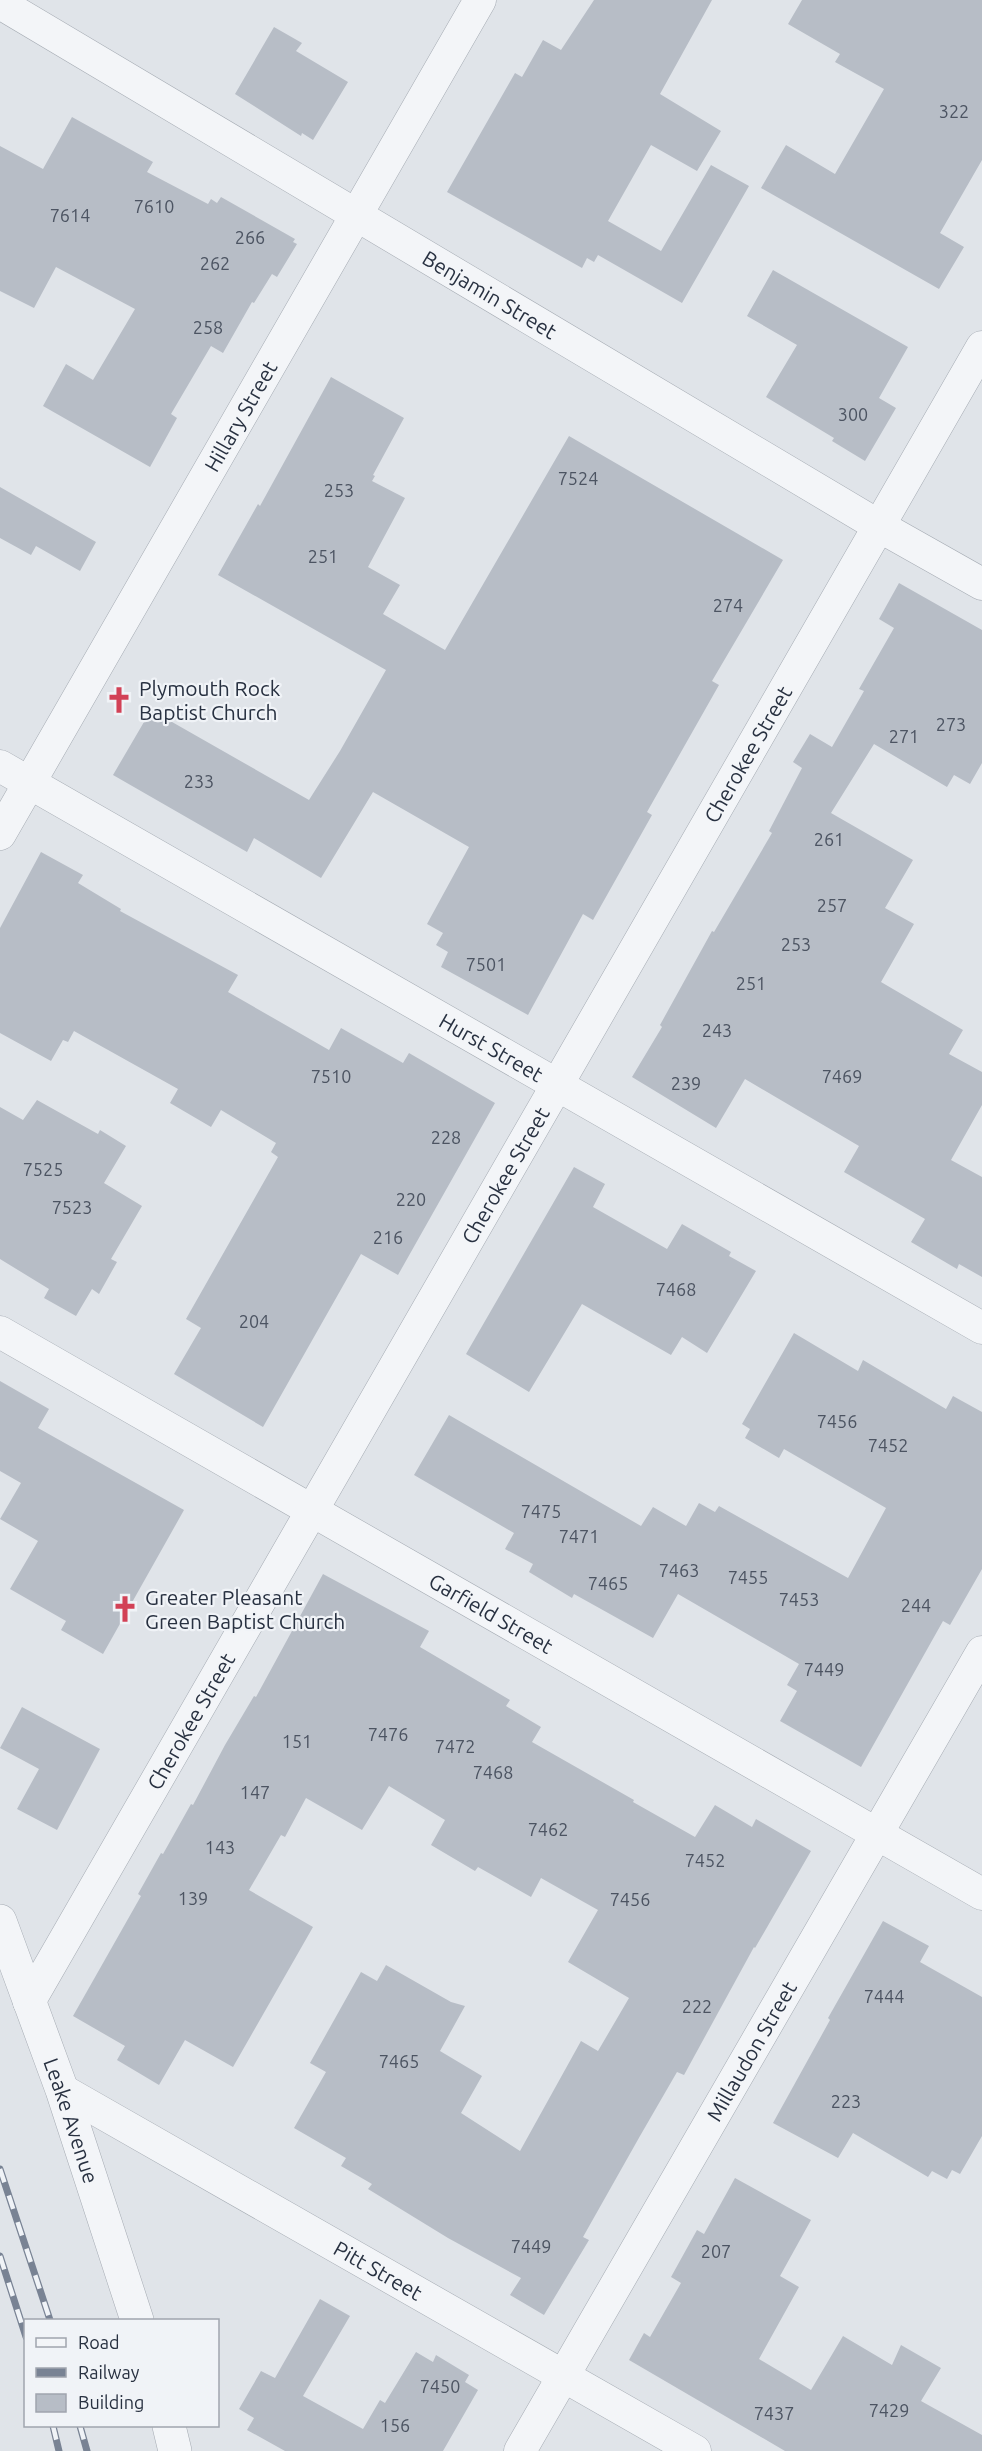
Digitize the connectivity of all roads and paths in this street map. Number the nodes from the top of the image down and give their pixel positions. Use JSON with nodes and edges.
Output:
{"nodes":[{"id":1,"x":480,"y":0,"type":"edge"},
{"id":2,"x":0,"y":3,"type":"edge"},
{"id":3,"x":355,"y":215,"type":"junction"},
{"id":4,"x":982,"y":347,"type":"edge"},
{"id":5,"x":879,"y":526,"type":"junction"},
{"id":6,"x":982,"y":584,"type":"edge"},
{"id":7,"x":0,"y":765,"type":"edge"},
{"id":8,"x":30,"y":783,"type":"junction"},
{"id":9,"x":0,"y":834,"type":"edge"},
{"id":10,"x":557,"y":1085,"type":"junction"},
{"id":11,"x":982,"y":1328,"type":"edge"},
{"id":12,"x":0,"y":1332,"type":"edge"},
{"id":13,"x":312,"y":1511,"type":"junction"},
{"id":14,"x":982,"y":1652,"type":"edge"},
{"id":15,"x":876,"y":1834,"type":"junction"},
{"id":16,"x":982,"y":1894,"type":"edge"},
{"id":17,"x":0,"y":1921,"type":"edge"},
{"id":18,"x":29,"y":2002,"type":"junction"},
{"id":19,"x":62,"y":2090,"type":"junction"},
{"id":20,"x":137,"y":2319,"type":"edge"},
{"id":21,"x":564,"y":2375,"type":"junction"},
{"id":22,"x":169,"y":2427,"type":"edge"},
{"id":23,"x":175,"y":2451,"type":"edge"},
{"id":24,"x":520,"y":2451,"type":"edge"},
{"id":25,"x":695,"y":2451,"type":"edge"}],
"edges":[{"from":1,"to":3,"type":"street","name":"Hillary Street"},
{"from":2,"to":3,"type":"street","name":"Benjamin Street"},
{"from":3,"to":5,"type":"street","name":"Benjamin Street"},
{"from":3,"to":8,"type":"street","name":"Hillary Street"},
{"from":4,"to":5,"type":"street","name":"Cherokee Street"},
{"from":5,"to":6,"type":"street","name":"Benjamin Street"},
{"from":5,"to":10,"type":"street","name":"Cherokee Street"},
{"from":7,"to":8,"type":"street","name":"Hurst Street"},
{"from":8,"to":9,"type":"street","name":"Hillary Street"},
{"from":8,"to":10,"type":"street","name":"Hurst Street"},
{"from":10,"to":11,"type":"street","name":"Hurst Street"},
{"from":10,"to":13,"type":"street","name":"Cherokee Street"},
{"from":12,"to":13,"type":"street","name":"Garfield Street"},
{"from":13,"to":15,"type":"street","name":"Garfield Street"},
{"from":13,"to":18,"type":"street","name":"Cherokee Street"},
{"from":14,"to":15,"type":"street","name":"Millaudon Street"},
{"from":15,"to":16,"type":"street","name":"Garfield Street"},
{"from":15,"to":21,"type":"street","name":"Millaudon Street"},
{"from":17,"to":18,"type":"street","name":"Leake Avenue"},
{"from":18,"to":19,"type":"street","name":"Leake Avenue"},
{"from":19,"to":20,"type":"street","name":"Leake Avenue"},
{"from":19,"to":21,"type":"street","name":"Pitt Street"},
{"from":21,"to":24,"type":"street","name":"Millaudon Street"},
{"from":21,"to":25,"type":"street","name":"Pitt Street"},
{"from":22,"to":23,"type":"street"}]}
